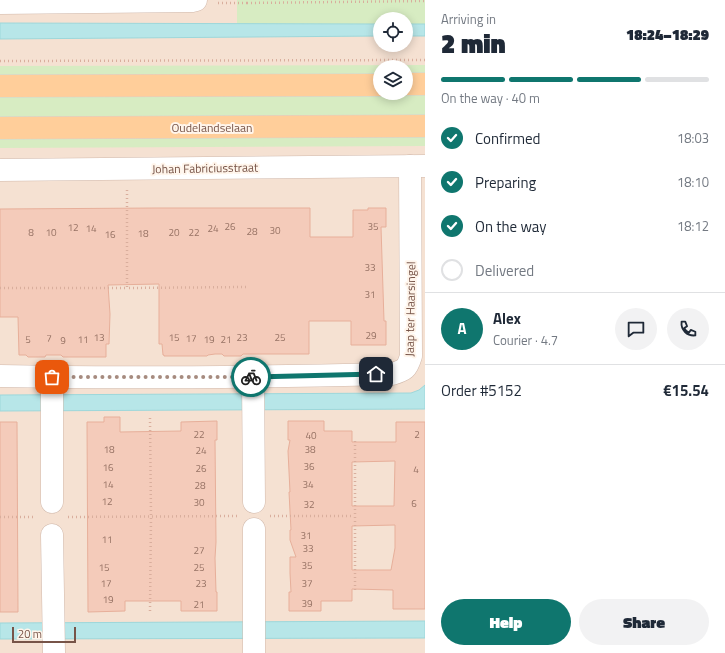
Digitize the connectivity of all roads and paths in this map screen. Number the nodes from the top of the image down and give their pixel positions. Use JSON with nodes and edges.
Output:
{"nodes":[{"id":1,"x":400,"y":0,"type":"edge"},
{"id":2,"x":425,"y":0,"type":"edge"},
{"id":3,"x":51,"y":1,"type":"edge"},
{"id":4,"x":204,"y":1,"type":"edge"},
{"id":5,"x":247,"y":1,"type":"edge"},
{"id":6,"x":0,"y":3,"type":"edge"},
{"id":7,"x":425,"y":60,"type":"edge"},
{"id":8,"x":0,"y":61,"type":"edge"},
{"id":9,"x":373,"y":84,"type":"edge"},
{"id":10,"x":413,"y":84,"type":"edge"},
{"id":11,"x":425,"y":84,"type":"edge"},
{"id":12,"x":0,"y":86,"type":"edge"},
{"id":13,"x":425,"y":126,"type":"edge"},
{"id":14,"x":0,"y":128,"type":"edge"},
{"id":15,"x":417,"y":166,"type":"edge"},
{"id":16,"x":126,"y":169,"type":"junction"},
{"id":17,"x":0,"y":170,"type":"edge"},
{"id":18,"x":247,"y":287,"type":"dead end"},
{"id":19,"x":0,"y":288,"type":"edge"},
{"id":20,"x":127,"y":288,"type":"junction"},
{"id":21,"x":0,"y":376,"type":"edge"},
{"id":22,"x":253,"y":394,"type":"junction"},
{"id":23,"x":52,"y":395,"type":"junction"},
{"id":24,"x":150,"y":418,"type":"dead end"},
{"id":25,"x":355,"y":441,"type":"dead end"},
{"id":26,"x":45,"y":509,"type":"joint"},
{"id":27,"x":254,"y":516,"type":"junction"},
{"id":28,"x":354,"y":516,"type":"junction"},
{"id":29,"x":0,"y":517,"type":"edge"},
{"id":30,"x":67,"y":517,"type":"dead end"},
{"id":31,"x":151,"y":517,"type":"junction"},
{"id":32,"x":52,"y":535,"type":"dead end"},
{"id":33,"x":355,"y":592,"type":"dead end"},
{"id":34,"x":150,"y":611,"type":"dead end"},
{"id":35,"x":53,"y":638,"type":"edge"},
{"id":36,"x":254,"y":638,"type":"edge"}],
"edges":[{"from":1,"to":2,"type":"path"},
{"from":1,"to":5,"type":"path"},
{"from":3,"to":4,"type":"street"},
{"from":3,"to":6,"type":"street"},
{"from":4,"to":5,"type":"path"},
{"from":7,"to":8,"type":"path"},
{"from":9,"to":12,"type":"main road"},
{"from":10,"to":11,"type":"main road"},
{"from":13,"to":14,"type":"main road","name":"Oudelandselaan"},
{"from":15,"to":16,"type":"street","name":"Johan Fabriciusstraat"},
{"from":15,"to":22,"type":"street","name":"Jaap ter Haarsingel"},
{"from":16,"to":17,"type":"street","name":"Johan Fabriciusstraat"},
{"from":16,"to":20,"type":"path"},
{"from":18,"to":20,"type":"path"},
{"from":19,"to":20,"type":"path"},
{"from":21,"to":23,"type":"street","name":"Jaap ter Haarsingel"},
{"from":22,"to":23,"type":"street","name":"Jaap ter Haarsingel"},
{"from":22,"to":27,"type":"street"},
{"from":23,"to":26,"type":"street"},
{"from":24,"to":31,"type":"path"},
{"from":25,"to":28,"type":"path"},
{"from":26,"to":29,"type":"path"},
{"from":27,"to":28,"type":"path"},
{"from":27,"to":31,"type":"path"},
{"from":27,"to":36,"type":"street"},
{"from":28,"to":33,"type":"path"},
{"from":30,"to":31,"type":"path"},
{"from":31,"to":34,"type":"path"},
{"from":32,"to":35,"type":"street"}]}
